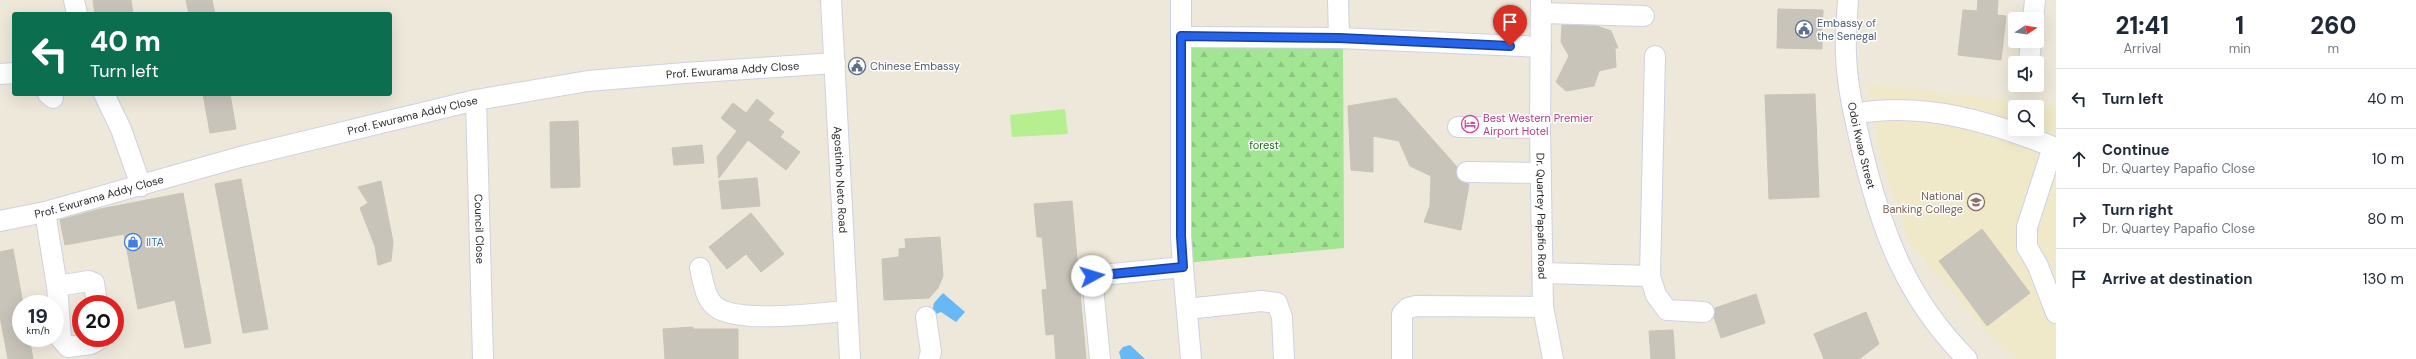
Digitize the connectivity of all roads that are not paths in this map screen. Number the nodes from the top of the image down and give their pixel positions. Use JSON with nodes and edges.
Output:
{"nodes":[{"id":1,"x":74,"y":0,"type":"edge"},
{"id":2,"x":831,"y":0,"type":"edge"},
{"id":3,"x":1181,"y":0,"type":"edge"},
{"id":4,"x":1338,"y":0,"type":"edge"},
{"id":5,"x":1848,"y":0,"type":"edge"},
{"id":6,"x":2035,"y":0,"type":"edge"},
{"id":7,"x":1541,"y":7,"type":"edge"},
{"id":8,"x":77,"y":12,"type":"edge"},
{"id":9,"x":2034,"y":12,"type":"edge"},
{"id":10,"x":1644,"y":16,"type":"dead end"},
{"id":11,"x":1181,"y":36,"type":"junction"},
{"id":12,"x":1339,"y":38,"type":"junction"},
{"id":13,"x":1541,"y":47,"type":"junction"},
{"id":14,"x":1655,"y":56,"type":"dead end"},
{"id":15,"x":835,"y":64,"type":"junction"},
{"id":16,"x":12,"y":73,"type":"edge"},
{"id":17,"x":0,"y":74,"type":"edge"},
{"id":18,"x":105,"y":96,"type":"edge"},
{"id":19,"x":476,"y":100,"type":"junction"},
{"id":20,"x":1854,"y":114,"type":"junction"},
{"id":21,"x":1458,"y":127,"type":"dead end"},
{"id":22,"x":1540,"y":128,"type":"junction"},
{"id":23,"x":2054,"y":147,"type":"edge"},
{"id":24,"x":1467,"y":172,"type":"dead end"},
{"id":25,"x":1541,"y":173,"type":"junction"},
{"id":26,"x":141,"y":186,"type":"junction"},
{"id":27,"x":44,"y":212,"type":"junction"},
{"id":28,"x":0,"y":221,"type":"edge"},
{"id":29,"x":1183,"y":267,"type":"junction"},
{"id":30,"x":700,"y":268,"type":"dead end"},
{"id":31,"x":1543,"y":274,"type":"junction"},
{"id":32,"x":1650,"y":276,"type":"junction"},
{"id":33,"x":57,"y":286,"type":"junction"},
{"id":34,"x":96,"y":295,"type":"edge"},
{"id":35,"x":1543,"y":307,"type":"junction"},
{"id":36,"x":1187,"y":309,"type":"junction"},
{"id":37,"x":847,"y":311,"type":"junction"},
{"id":38,"x":1704,"y":312,"type":"dead end"},
{"id":39,"x":2056,"y":313,"type":"edge"},
{"id":40,"x":926,"y":317,"type":"dead end"},
{"id":41,"x":72,"y":346,"type":"edge"},
{"id":42,"x":483,"y":359,"type":"edge"},
{"id":43,"x":850,"y":359,"type":"edge"},
{"id":44,"x":929,"y":359,"type":"edge"},
{"id":45,"x":1100,"y":359,"type":"edge"},
{"id":46,"x":1192,"y":359,"type":"edge"},
{"id":47,"x":1284,"y":359,"type":"edge"},
{"id":48,"x":1402,"y":359,"type":"edge"},
{"id":49,"x":1554,"y":359,"type":"edge"},
{"id":50,"x":1967,"y":359,"type":"edge"}],
"edges":[{"from":1,"to":8,"type":"street"},
{"from":2,"to":15,"type":"street","name":"Agostinho Neto Road"},
{"from":3,"to":11,"type":"street"},
{"from":4,"to":12,"type":"street"},
{"from":5,"to":20,"type":"street","name":"Odoi Kwao Street"},
{"from":6,"to":9,"type":"street"},
{"from":7,"to":10,"type":"street"},
{"from":7,"to":13,"type":"street","name":"Dr. Quartey Papafio Road"},
{"from":11,"to":12,"type":"street"},
{"from":11,"to":29,"type":"street"},
{"from":12,"to":13,"type":"street"},
{"from":13,"to":22,"type":"street","name":"Dr. Quartey Papafio Road"},
{"from":14,"to":32,"type":"street"},
{"from":15,"to":19,"type":"street","name":"Prof. Ewurama Addy Close"},
{"from":15,"to":37,"type":"street","name":"Agostinho Neto Road"},
{"from":16,"to":17,"type":"street"},
{"from":18,"to":26,"type":"street"},
{"from":19,"to":26,"type":"street","name":"Prof. Ewurama Addy Close"},
{"from":19,"to":42,"type":"street","name":"Council Close"},
{"from":20,"to":23,"type":"street"},
{"from":20,"to":50,"type":"street","name":"Odoi Kwao Street"},
{"from":21,"to":22,"type":"street"},
{"from":22,"to":25,"type":"street","name":"Dr. Quartey Papafio Road"},
{"from":23,"to":39,"type":"street"},
{"from":24,"to":25,"type":"street"},
{"from":25,"to":31,"type":"street","name":"Dr. Quartey Papafio Road"},
{"from":26,"to":27,"type":"street","name":"Prof. Ewurama Addy Close"},
{"from":27,"to":28,"type":"street","name":"Prof. Ewurama Addy Close"},
{"from":27,"to":33,"type":"street"},
{"from":29,"to":36,"type":"street"},
{"from":29,"to":45,"type":"street"},
{"from":30,"to":37,"type":"street"},
{"from":31,"to":32,"type":"street"},
{"from":31,"to":35,"type":"street","name":"Dr. Quartey Papafio Road"},
{"from":32,"to":38,"type":"street"},
{"from":33,"to":34,"type":"street"},
{"from":33,"to":41,"type":"street"},
{"from":35,"to":48,"type":"street"},
{"from":35,"to":49,"type":"street","name":"Dr. Quartey Papafio Road"},
{"from":36,"to":46,"type":"street"},
{"from":36,"to":47,"type":"street"},
{"from":37,"to":43,"type":"street","name":"Agostinho Neto Road"},
{"from":40,"to":44,"type":"street"}]}
